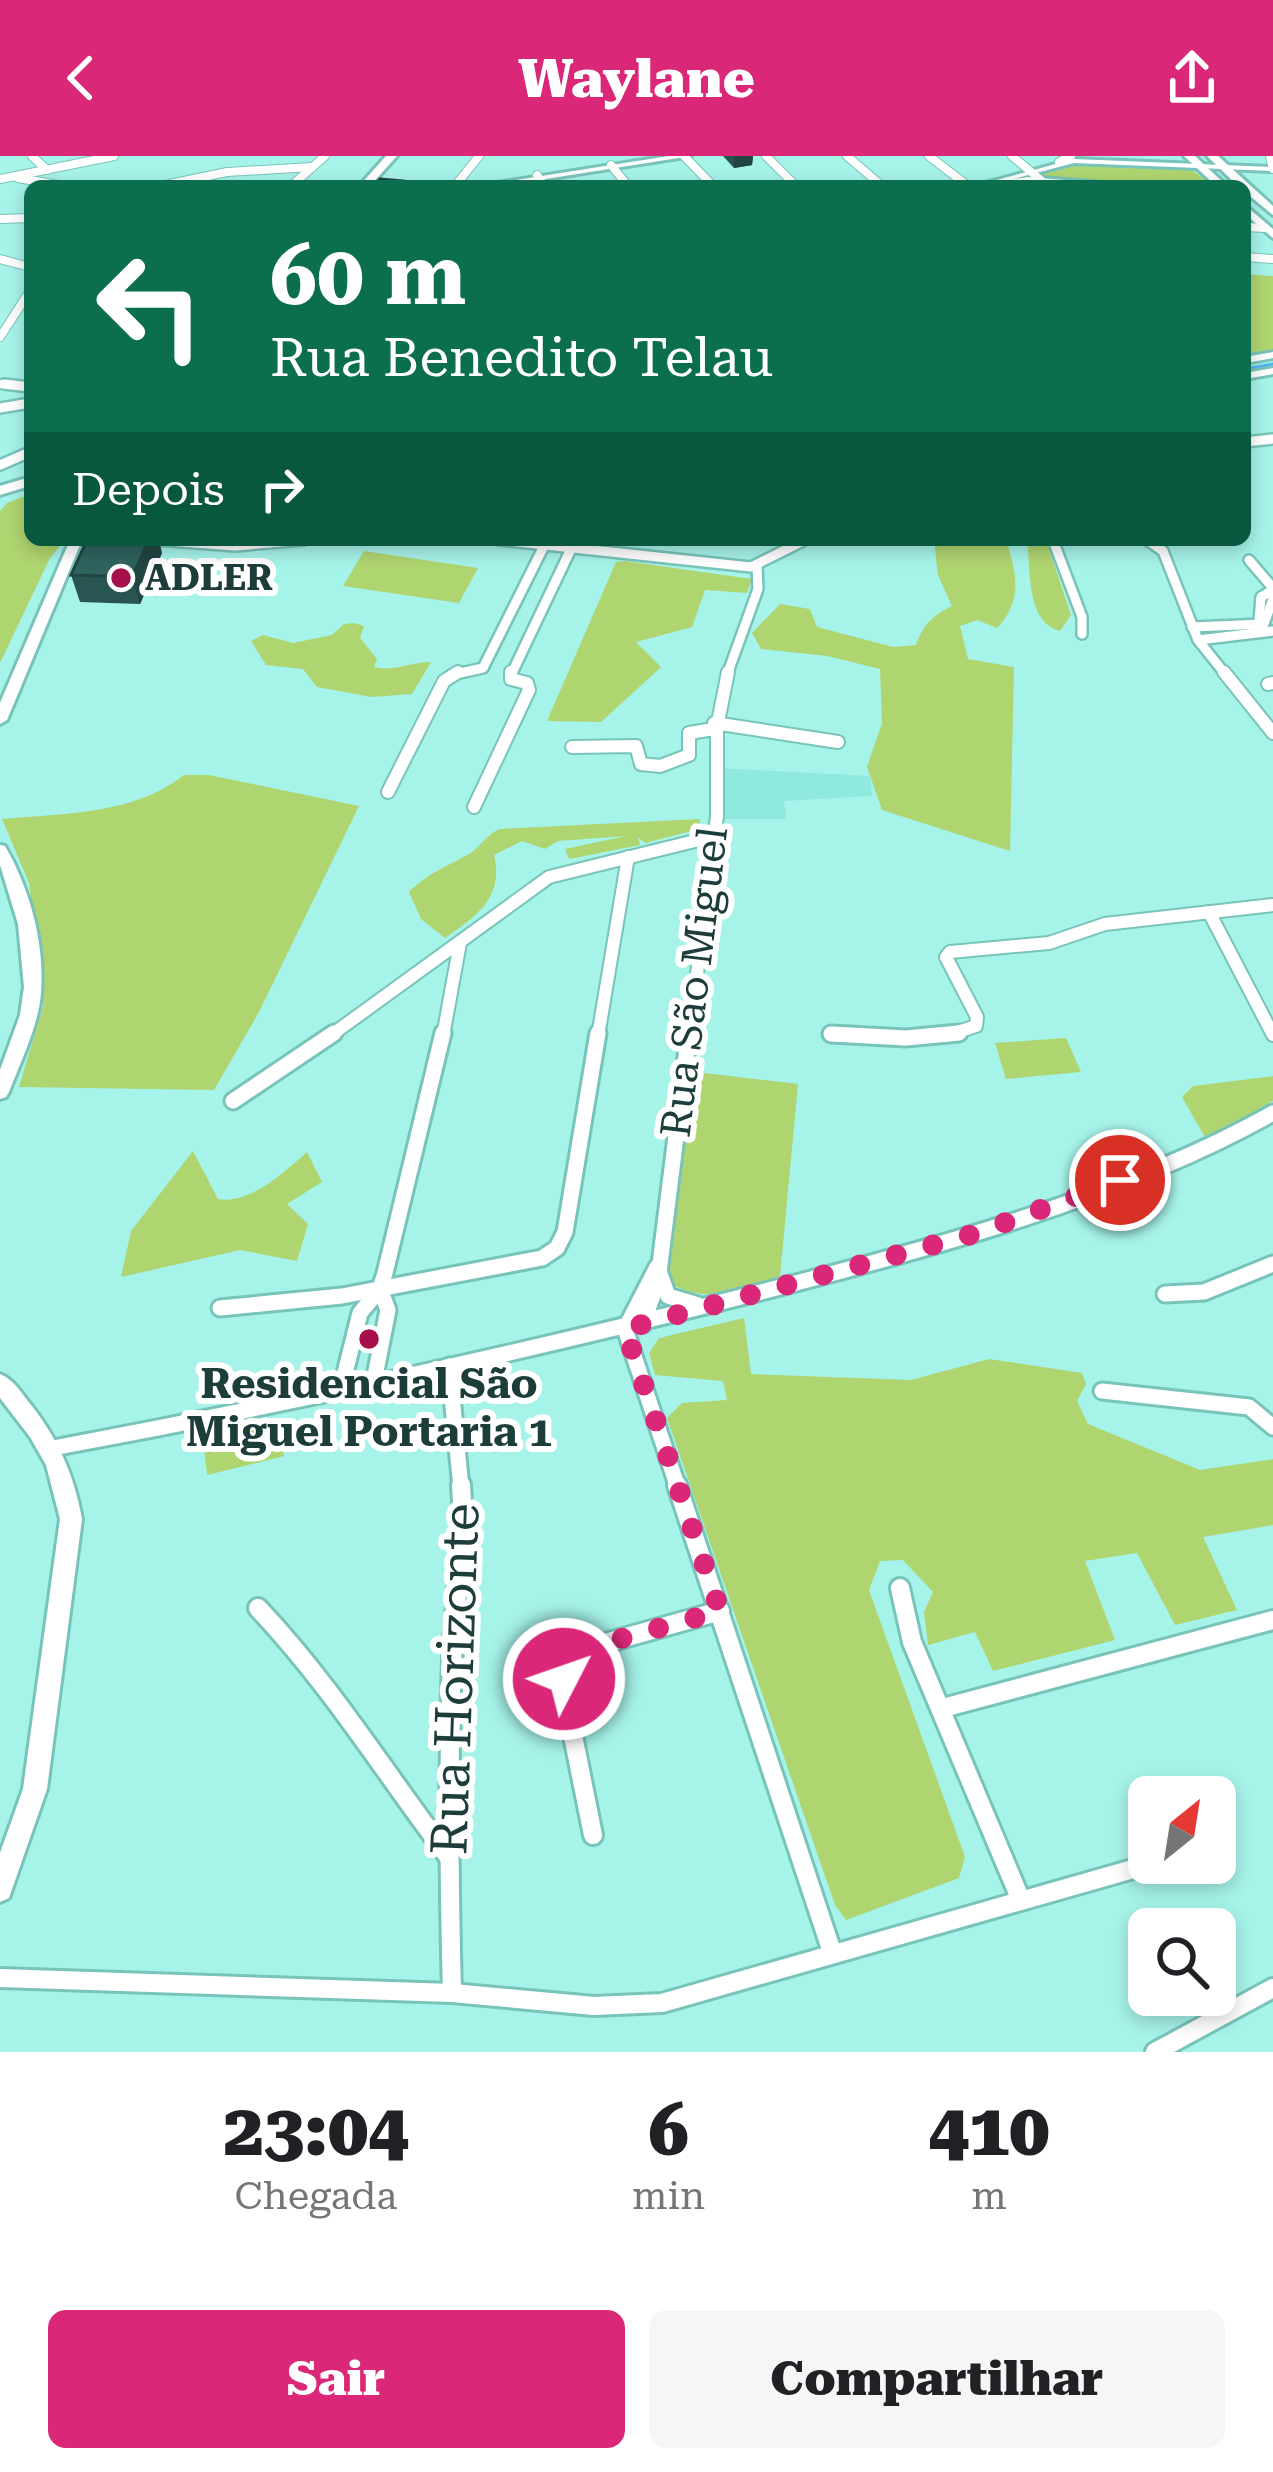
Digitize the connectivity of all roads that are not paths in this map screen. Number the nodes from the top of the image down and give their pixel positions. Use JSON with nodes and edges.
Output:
{"nodes":[{"id":1,"x":32,"y":156,"type":"edge"},
{"id":2,"x":114,"y":156,"type":"edge"},
{"id":3,"x":326,"y":156,"type":"edge"},
{"id":4,"x":396,"y":156,"type":"edge"},
{"id":5,"x":479,"y":156,"type":"edge"},
{"id":6,"x":686,"y":156,"type":"edge"},
{"id":7,"x":766,"y":156,"type":"edge"},
{"id":8,"x":848,"y":156,"type":"edge"},
{"id":9,"x":929,"y":156,"type":"edge"},
{"id":10,"x":1012,"y":156,"type":"edge"},
{"id":11,"x":1072,"y":156,"type":"edge"},
{"id":12,"x":1189,"y":156,"type":"edge"},
{"id":13,"x":1212,"y":156,"type":"edge"},
{"id":14,"x":1270,"y":156,"type":"edge"},
{"id":15,"x":1085,"y":161,"type":"junction"},
{"id":16,"x":1059,"y":162,"type":"junction"},
{"id":17,"x":610,"y":165,"type":"junction"},
{"id":18,"x":313,"y":167,"type":"junction"},
{"id":19,"x":1200,"y":168,"type":"junction"},
{"id":20,"x":1226,"y":168,"type":"junction"},
{"id":21,"x":1273,"y":169,"type":"edge"},
{"id":22,"x":47,"y":170,"type":"junction"},
{"id":23,"x":1031,"y":172,"type":"junction"},
{"id":24,"x":537,"y":175,"type":"junction"},
{"id":25,"x":13,"y":177,"type":"junction"},
{"id":26,"x":0,"y":179,"type":"edge"},
{"id":27,"x":30,"y":180,"type":"edge"},
{"id":28,"x":189,"y":180,"type":"edge"},
{"id":29,"x":298,"y":180,"type":"edge"},
{"id":30,"x":370,"y":180,"type":"edge"},
{"id":31,"x":461,"y":180,"type":"edge"},
{"id":32,"x":512,"y":180,"type":"edge"},
{"id":33,"x":540,"y":180,"type":"edge"},
{"id":34,"x":623,"y":180,"type":"edge"},
{"id":35,"x":708,"y":180,"type":"edge"},
{"id":36,"x":790,"y":180,"type":"edge"},
{"id":37,"x":875,"y":180,"type":"edge"},
{"id":38,"x":959,"y":180,"type":"edge"},
{"id":39,"x":1002,"y":180,"type":"edge"},
{"id":40,"x":1040,"y":180,"type":"edge"},
{"id":41,"x":1215,"y":180,"type":"edge"},
{"id":42,"x":1234,"y":180,"type":"edge"},
{"id":43,"x":24,"y":300,"type":"edge"},
{"id":44,"x":0,"y":337,"type":"edge"},
{"id":45,"x":73,"y":546,"type":"edge"},
{"id":46,"x":544,"y":546,"type":"edge"},
{"id":47,"x":551,"y":546,"type":"edge"},
{"id":48,"x":794,"y":546,"type":"edge"},
{"id":49,"x":1055,"y":546,"type":"edge"},
{"id":50,"x":1156,"y":546,"type":"edge"},
{"id":51,"x":571,"y":549,"type":"junction"},
{"id":52,"x":1249,"y":560,"type":"dead end"},
{"id":53,"x":757,"y":566,"type":"junction"},
{"id":54,"x":1273,"y":589,"type":"edge"},
{"id":55,"x":1273,"y":599,"type":"edge"},
{"id":56,"x":1249,"y":626,"type":"junction"},
{"id":57,"x":1192,"y":627,"type":"junction"},
{"id":58,"x":1273,"y":632,"type":"edge"},
{"id":59,"x":1082,"y":634,"type":"dead end"},
{"id":60,"x":1198,"y":640,"type":"junction"},
{"id":61,"x":0,"y":720,"type":"edge"},
{"id":62,"x":714,"y":726,"type":"junction"},
{"id":63,"x":1273,"y":733,"type":"edge"},
{"id":64,"x":838,"y":742,"type":"dead end"},
{"id":65,"x":572,"y":747,"type":"dead end"},
{"id":66,"x":388,"y":792,"type":"dead end"},
{"id":67,"x":474,"y":807,"type":"dead end"},
{"id":68,"x":715,"y":836,"type":"junction"},
{"id":69,"x":667,"y":849,"type":"junction"},
{"id":70,"x":0,"y":850,"type":"edge"},
{"id":71,"x":712,"y":854,"type":"junction"},
{"id":72,"x":628,"y":857,"type":"junction"},
{"id":73,"x":1273,"y":905,"type":"edge"},
{"id":74,"x":1209,"y":912,"type":"junction"},
{"id":75,"x":460,"y":944,"type":"junction"},
{"id":76,"x":830,"y":1034,"type":"dead end"},
{"id":77,"x":1273,"y":1035,"type":"edge"},
{"id":78,"x":0,"y":1092,"type":"edge"},
{"id":79,"x":233,"y":1101,"type":"dead end"},
{"id":80,"x":1273,"y":1113,"type":"edge"},
{"id":81,"x":659,"y":1262,"type":"junction"},
{"id":82,"x":1273,"y":1264,"type":"edge"},
{"id":83,"x":380,"y":1289,"type":"junction"},
{"id":84,"x":1165,"y":1294,"type":"dead end"},
{"id":85,"x":712,"y":1305,"type":"junction"},
{"id":86,"x":220,"y":1308,"type":"dead end"},
{"id":87,"x":634,"y":1326,"type":"junction"},
{"id":88,"x":448,"y":1366,"type":"junction"},
{"id":89,"x":374,"y":1382,"type":"junction"},
{"id":90,"x":0,"y":1383,"type":"edge"},
{"id":91,"x":341,"y":1389,"type":"junction"},
{"id":92,"x":1102,"y":1390,"type":"dead end"},
{"id":93,"x":1273,"y":1426,"type":"edge"},
{"id":94,"x":53,"y":1448,"type":"junction"},
{"id":95,"x":900,"y":1588,"type":"dead end"},
{"id":96,"x":258,"y":1608,"type":"dead end"},
{"id":97,"x":720,"y":1611,"type":"junction"},
{"id":98,"x":1273,"y":1621,"type":"edge"},
{"id":99,"x":943,"y":1708,"type":"junction"},
{"id":100,"x":593,"y":1835,"type":"dead end"},
{"id":101,"x":448,"y":1856,"type":"junction"},
{"id":102,"x":1128,"y":1870,"type":"edge"},
{"id":103,"x":0,"y":1889,"type":"edge"},
{"id":104,"x":1020,"y":1898,"type":"junction"},
{"id":105,"x":832,"y":1952,"type":"junction"},
{"id":106,"x":0,"y":1978,"type":"edge"},
{"id":107,"x":1273,"y":1988,"type":"edge"},
{"id":108,"x":452,"y":1993,"type":"junction"},
{"id":109,"x":1155,"y":2052,"type":"edge"}],
"edges":[{"from":1,"to":22,"type":"street"},
{"from":2,"to":22,"type":"street"},
{"from":3,"to":18,"type":"street"},
{"from":4,"to":30,"type":"main road"},
{"from":5,"to":31,"type":"street"},
{"from":6,"to":17,"type":"main road"},
{"from":6,"to":35,"type":"street"},
{"from":7,"to":36,"type":"street"},
{"from":8,"to":37,"type":"street"},
{"from":9,"to":38,"type":"street"},
{"from":10,"to":23,"type":"street"},
{"from":11,"to":15,"type":"street"},
{"from":11,"to":16,"type":"street"},
{"from":12,"to":19,"type":"main road"},
{"from":13,"to":20,"type":"main road"},
{"from":14,"to":21,"type":"street"},
{"from":15,"to":16,"type":"street"},
{"from":15,"to":19,"type":"street"},
{"from":16,"to":23,"type":"street"},
{"from":17,"to":24,"type":"main road"},
{"from":17,"to":34,"type":"street"},
{"from":18,"to":28,"type":"street"},
{"from":18,"to":29,"type":"street"},
{"from":19,"to":20,"type":"street"},
{"from":19,"to":41,"type":"main road"},
{"from":20,"to":21,"type":"street"},
{"from":20,"to":42,"type":"main road"},
{"from":22,"to":25,"type":"street"},
{"from":23,"to":39,"type":"street"},
{"from":23,"to":40,"type":"street"},
{"from":24,"to":32,"type":"main road"},
{"from":24,"to":33,"type":"street"},
{"from":25,"to":26,"type":"street"},
{"from":25,"to":27,"type":"street"},
{"from":43,"to":44,"type":"street"},
{"from":45,"to":61,"type":"main road"},
{"from":46,"to":66,"type":"street"},
{"from":47,"to":51,"type":"street"},
{"from":48,"to":53,"type":"street"},
{"from":49,"to":59,"type":"street"},
{"from":50,"to":57,"type":"street"},
{"from":51,"to":53,"type":"street"},
{"from":51,"to":67,"type":"street"},
{"from":52,"to":54,"type":"street"},
{"from":53,"to":62,"type":"street","name":"Rua São Miguel"},
{"from":54,"to":56,"type":"street"},
{"from":55,"to":56,"type":"street"},
{"from":56,"to":57,"type":"street"},
{"from":57,"to":60,"type":"street"},
{"from":58,"to":60,"type":"street"},
{"from":60,"to":63,"type":"street"},
{"from":62,"to":64,"type":"street"},
{"from":62,"to":65,"type":"street"},
{"from":62,"to":68,"type":"street","name":"Rua São Miguel"},
{"from":68,"to":69,"type":"street"},
{"from":68,"to":71,"type":"street","name":"Rua São Miguel"},
{"from":69,"to":71,"type":"street"},
{"from":69,"to":72,"type":"street"},
{"from":70,"to":78,"type":"main road"},
{"from":71,"to":81,"type":"street","name":"Rua São Miguel"},
{"from":72,"to":75,"type":"street"},
{"from":72,"to":83,"type":"street"},
{"from":73,"to":74,"type":"street"},
{"from":74,"to":76,"type":"street"},
{"from":74,"to":77,"type":"street"},
{"from":75,"to":79,"type":"street"},
{"from":75,"to":83,"type":"street"},
{"from":80,"to":85,"type":"street"},
{"from":81,"to":85,"type":"street"},
{"from":81,"to":87,"type":"street","name":"Rua São Miguel"},
{"from":82,"to":84,"type":"street"},
{"from":83,"to":86,"type":"street"},
{"from":83,"to":89,"type":"street"},
{"from":83,"to":91,"type":"street"},
{"from":85,"to":87,"type":"street"},
{"from":87,"to":88,"type":"street"},
{"from":87,"to":97,"type":"street"},
{"from":88,"to":89,"type":"street"},
{"from":88,"to":101,"type":"street","name":"Rua Horizonte"},
{"from":89,"to":91,"type":"street"},
{"from":90,"to":94,"type":"main road"},
{"from":91,"to":94,"type":"street"},
{"from":92,"to":93,"type":"street"},
{"from":94,"to":103,"type":"main road"},
{"from":95,"to":99,"type":"street"},
{"from":96,"to":101,"type":"street"},
{"from":97,"to":100,"type":"street"},
{"from":97,"to":105,"type":"street"},
{"from":98,"to":99,"type":"street"},
{"from":99,"to":104,"type":"street"},
{"from":101,"to":108,"type":"street","name":"Rua Horizonte"},
{"from":102,"to":104,"type":"street"},
{"from":104,"to":105,"type":"street"},
{"from":105,"to":108,"type":"street"},
{"from":106,"to":108,"type":"street"},
{"from":107,"to":109,"type":"street"}]}
